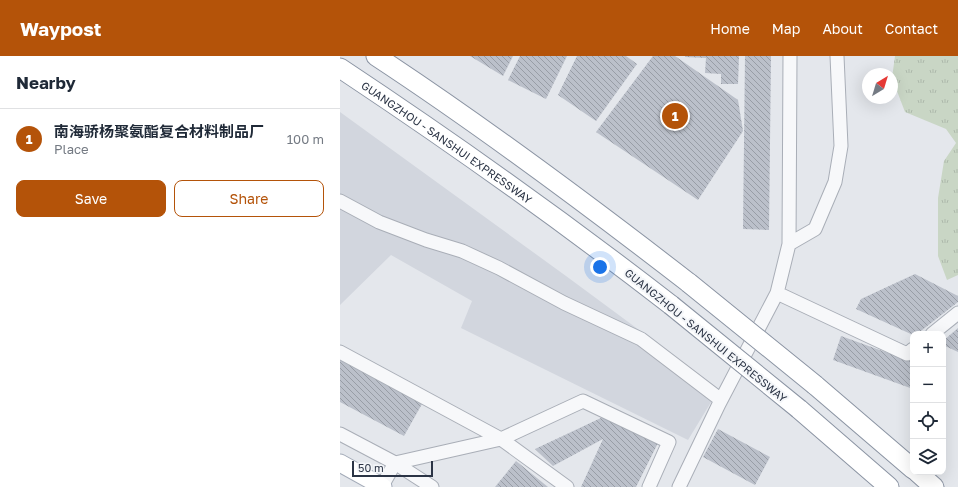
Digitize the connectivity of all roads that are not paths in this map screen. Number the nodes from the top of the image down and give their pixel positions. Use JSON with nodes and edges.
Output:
{"nodes":[{"id":1,"x":376,"y":56,"type":"edge"},
{"id":2,"x":790,"y":56,"type":"edge"},
{"id":3,"x":837,"y":56,"type":"edge"},
{"id":4,"x":340,"y":68,"type":"edge"},
{"id":5,"x":340,"y":201,"type":"edge"},
{"id":6,"x":789,"y":244,"type":"junction"},
{"id":7,"x":778,"y":293,"type":"junction"},
{"id":8,"x":958,"y":313,"type":"edge"},
{"id":9,"x":936,"y":331,"type":"edge"},
{"id":10,"x":340,"y":352,"type":"edge"},
{"id":11,"x":910,"y":352,"type":"edge"},
{"id":12,"x":721,"y":400,"type":"junction"},
{"id":13,"x":340,"y":434,"type":"edge"},
{"id":14,"x":501,"y":439,"type":"junction"},
{"id":15,"x":340,"y":463,"type":"edge"},
{"id":16,"x":395,"y":463,"type":"junction"},
{"id":17,"x":910,"y":466,"type":"edge"},
{"id":18,"x":920,"y":475,"type":"edge"},
{"id":19,"x":383,"y":487,"type":"edge"},
{"id":20,"x":432,"y":487,"type":"edge"},
{"id":21,"x":566,"y":487,"type":"edge"},
{"id":22,"x":649,"y":487,"type":"edge"},
{"id":23,"x":679,"y":487,"type":"edge"},
{"id":24,"x":889,"y":487,"type":"edge"},
{"id":25,"x":934,"y":487,"type":"edge"}],
"edges":[{"from":1,"to":17,"type":"highway","bridge":true},
{"from":2,"to":6,"type":"street"},
{"from":3,"to":6,"type":"street"},
{"from":4,"to":24,"type":"highway","name":"GUANGZHOU - SANSHUI EXPRESSWAY","bridge":true},
{"from":5,"to":12,"type":"street"},
{"from":6,"to":7,"type":"street"},
{"from":7,"to":11,"type":"street"},
{"from":7,"to":12,"type":"street"},
{"from":8,"to":9,"type":"street"},
{"from":10,"to":14,"type":"street"},
{"from":12,"to":23,"type":"street"},
{"from":13,"to":16,"type":"street"},
{"from":14,"to":16,"type":"street"},
{"from":14,"to":21,"type":"street"},
{"from":14,"to":22,"type":"street"},
{"from":15,"to":19,"type":"main road"},
{"from":16,"to":19,"type":"street"},
{"from":16,"to":20,"type":"street"},
{"from":18,"to":25,"type":"highway"}]}
